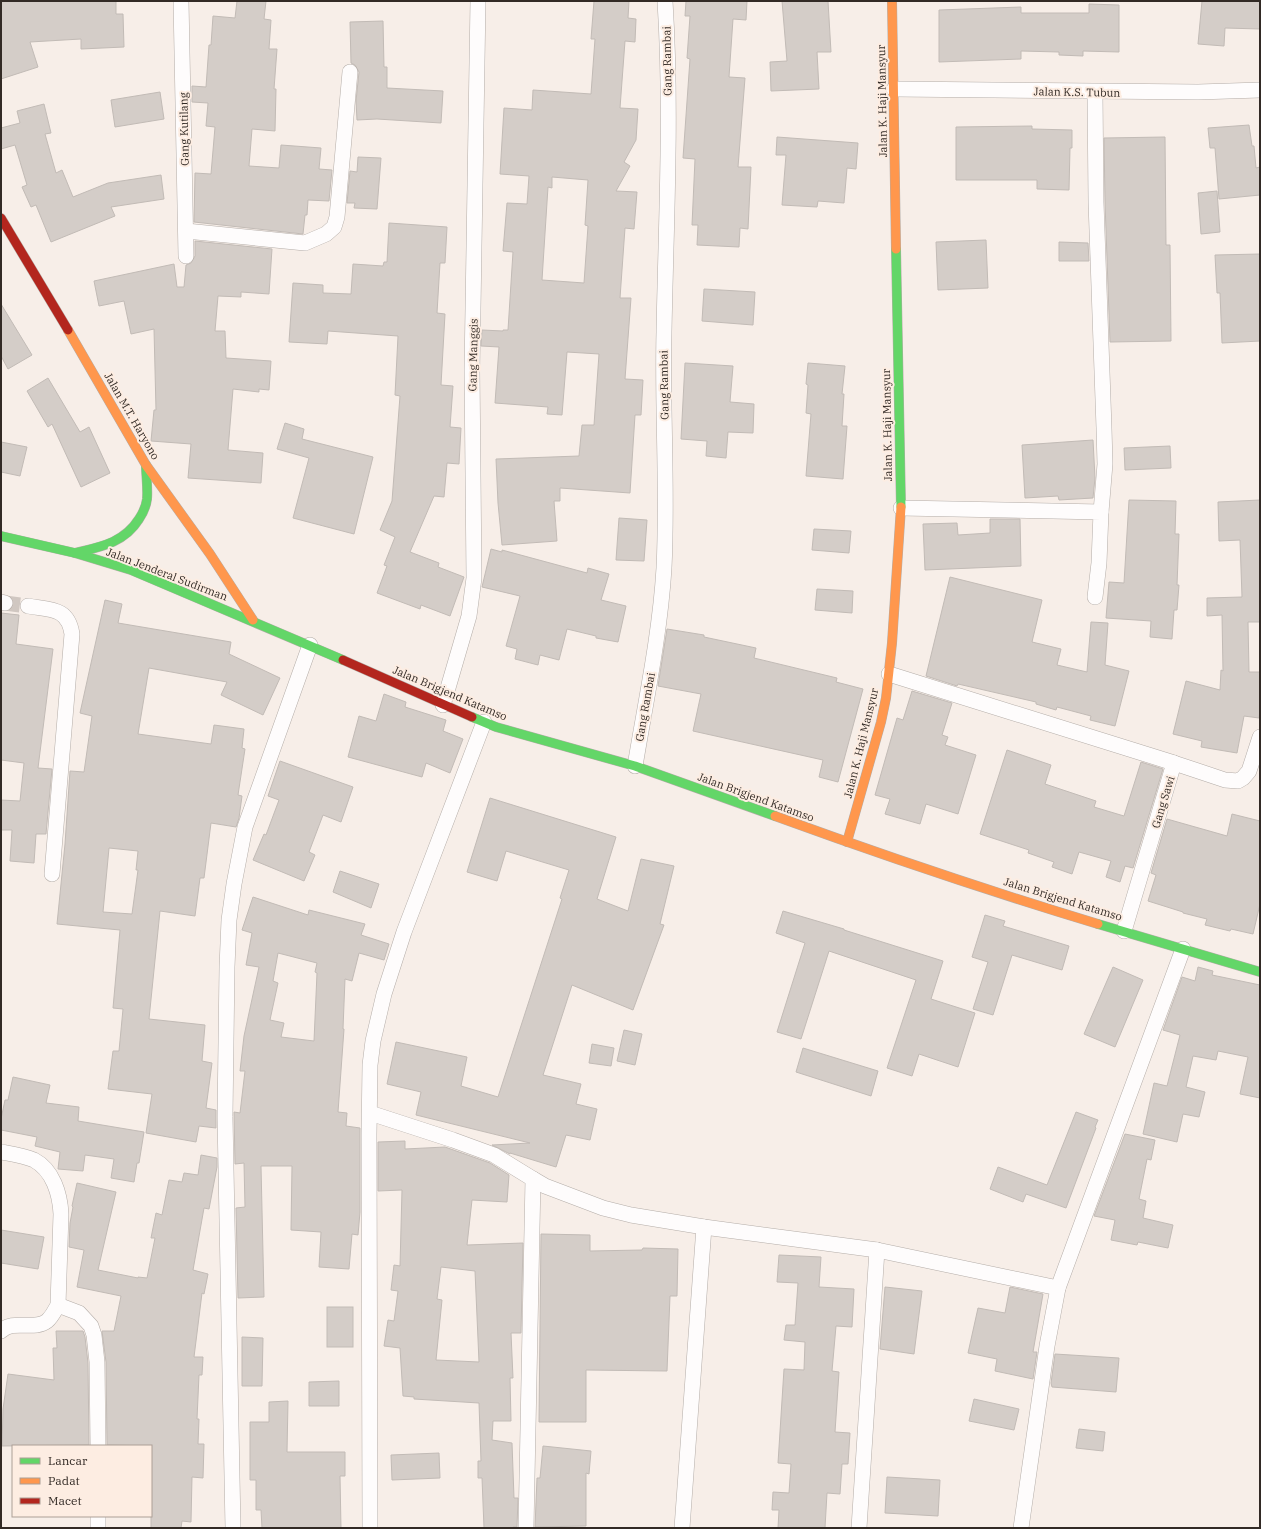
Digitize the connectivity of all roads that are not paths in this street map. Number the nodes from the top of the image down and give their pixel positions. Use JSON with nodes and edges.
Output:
{"nodes":[{"id":1,"x":182,"y":1,"type":"edge"},
{"id":2,"x":478,"y":1,"type":"edge"},
{"id":3,"x":666,"y":1,"type":"edge"},
{"id":4,"x":892,"y":1,"type":"edge"},
{"id":5,"x":350,"y":72,"type":"dead end"},
{"id":6,"x":894,"y":89,"type":"junction"},
{"id":7,"x":1260,"y":90,"type":"edge"},
{"id":8,"x":1095,"y":92,"type":"junction"},
{"id":9,"x":1,"y":218,"type":"edge"},
{"id":10,"x":186,"y":231,"type":"junction"},
{"id":11,"x":186,"y":256,"type":"dead end"},
{"id":12,"x":146,"y":465,"type":"junction"},
{"id":13,"x":901,"y":508,"type":"junction"},
{"id":14,"x":1101,"y":512,"type":"junction"},
{"id":15,"x":1,"y":536,"type":"edge"},
{"id":16,"x":75,"y":553,"type":"junction"},
{"id":17,"x":1095,"y":597,"type":"dead end"},
{"id":18,"x":28,"y":606,"type":"tunnel mouth"},
{"id":19,"x":253,"y":620,"type":"junction"},
{"id":20,"x":310,"y":645,"type":"junction"},
{"id":21,"x":889,"y":674,"type":"junction"},
{"id":22,"x":443,"y":705,"type":"junction"},
{"id":23,"x":484,"y":722,"type":"junction"},
{"id":24,"x":1260,"y":737,"type":"edge"},
{"id":25,"x":1174,"y":763,"type":"junction"},
{"id":26,"x":635,"y":766,"type":"junction"},
{"id":27,"x":847,"y":842,"type":"junction"},
{"id":28,"x":52,"y":874,"type":"dead end"},
{"id":29,"x":1124,"y":931,"type":"junction"},
{"id":30,"x":1183,"y":949,"type":"junction"},
{"id":31,"x":1260,"y":972,"type":"edge"},
{"id":32,"x":370,"y":1114,"type":"junction"},
{"id":33,"x":1,"y":1152,"type":"edge"},
{"id":34,"x":533,"y":1179,"type":"junction"},
{"id":35,"x":704,"y":1227,"type":"junction"},
{"id":36,"x":877,"y":1250,"type":"junction"},
{"id":37,"x":1058,"y":1288,"type":"junction"},
{"id":38,"x":58,"y":1305,"type":"junction"},
{"id":39,"x":1,"y":1331,"type":"edge"},
{"id":40,"x":98,"y":1445,"type":"edge"},
{"id":41,"x":98,"y":1517,"type":"edge"},
{"id":42,"x":98,"y":1528,"type":"edge"},
{"id":43,"x":233,"y":1528,"type":"edge"},
{"id":44,"x":370,"y":1528,"type":"edge"},
{"id":45,"x":526,"y":1528,"type":"edge"},
{"id":46,"x":682,"y":1528,"type":"edge"},
{"id":47,"x":859,"y":1528,"type":"edge"},
{"id":48,"x":1021,"y":1528,"type":"edge"}],
"edges":[{"from":1,"to":10,"type":"street","name":"Gang Kutilang"},
{"from":2,"to":22,"type":"street","name":"Gang Manggis"},
{"from":3,"to":26,"type":"street","name":"Gang Rambai"},
{"from":4,"to":6,"type":"main road","name":"Jalan K. Haji Mansyur"},
{"from":5,"to":10,"type":"street"},
{"from":6,"to":8,"type":"street","name":"Jalan K.S. Tubun"},
{"from":6,"to":13,"type":"main road","name":"Jalan K. Haji Mansyur"},
{"from":7,"to":8,"type":"street","name":"Jalan K.S. Tubun"},
{"from":8,"to":14,"type":"street"},
{"from":9,"to":12,"type":"main road","name":"Jalan M.T. Haryono"},
{"from":10,"to":11,"type":"street","name":"Gang Kutilang"},
{"from":12,"to":16,"type":"main road"},
{"from":12,"to":19,"type":"main road","name":"Jalan M.T. Haryono"},
{"from":13,"to":14,"type":"street"},
{"from":13,"to":21,"type":"main road","name":"Jalan K. Haji Mansyur"},
{"from":14,"to":17,"type":"street"},
{"from":15,"to":16,"type":"main road","name":"Jalan Jenderal Sudirman"},
{"from":16,"to":19,"type":"main road","name":"Jalan Jenderal Sudirman"},
{"from":18,"to":28,"type":"street"},
{"from":19,"to":20,"type":"main road","name":"Jalan Brigjend Katamso"},
{"from":20,"to":22,"type":"main road","name":"Jalan Brigjend Katamso"},
{"from":20,"to":43,"type":"street"},
{"from":21,"to":25,"type":"street"},
{"from":21,"to":27,"type":"main road","name":"Jalan K. Haji Mansyur"},
{"from":22,"to":23,"type":"main road","name":"Jalan Brigjend Katamso"},
{"from":23,"to":26,"type":"main road","name":"Jalan Brigjend Katamso"},
{"from":23,"to":32,"type":"street"},
{"from":24,"to":25,"type":"street","name":"Gang Sawi"},
{"from":25,"to":29,"type":"street","name":"Gang Sawi"},
{"from":26,"to":27,"type":"main road","name":"Jalan Brigjend Katamso"},
{"from":27,"to":29,"type":"main road","name":"Jalan Brigjend Katamso"},
{"from":29,"to":30,"type":"main road","name":"Jalan Brigjend Katamso"},
{"from":30,"to":31,"type":"main road","name":"Jalan Brigjend Katamso"},
{"from":30,"to":37,"type":"street"},
{"from":32,"to":34,"type":"street"},
{"from":32,"to":44,"type":"street"},
{"from":33,"to":38,"type":"street"},
{"from":34,"to":35,"type":"street"},
{"from":34,"to":45,"type":"street"},
{"from":35,"to":36,"type":"street"},
{"from":35,"to":46,"type":"street"},
{"from":36,"to":37,"type":"street"},
{"from":36,"to":47,"type":"street"},
{"from":37,"to":48,"type":"street"},
{"from":38,"to":39,"type":"street"},
{"from":38,"to":40,"type":"street"},
{"from":41,"to":42,"type":"street"}]}
